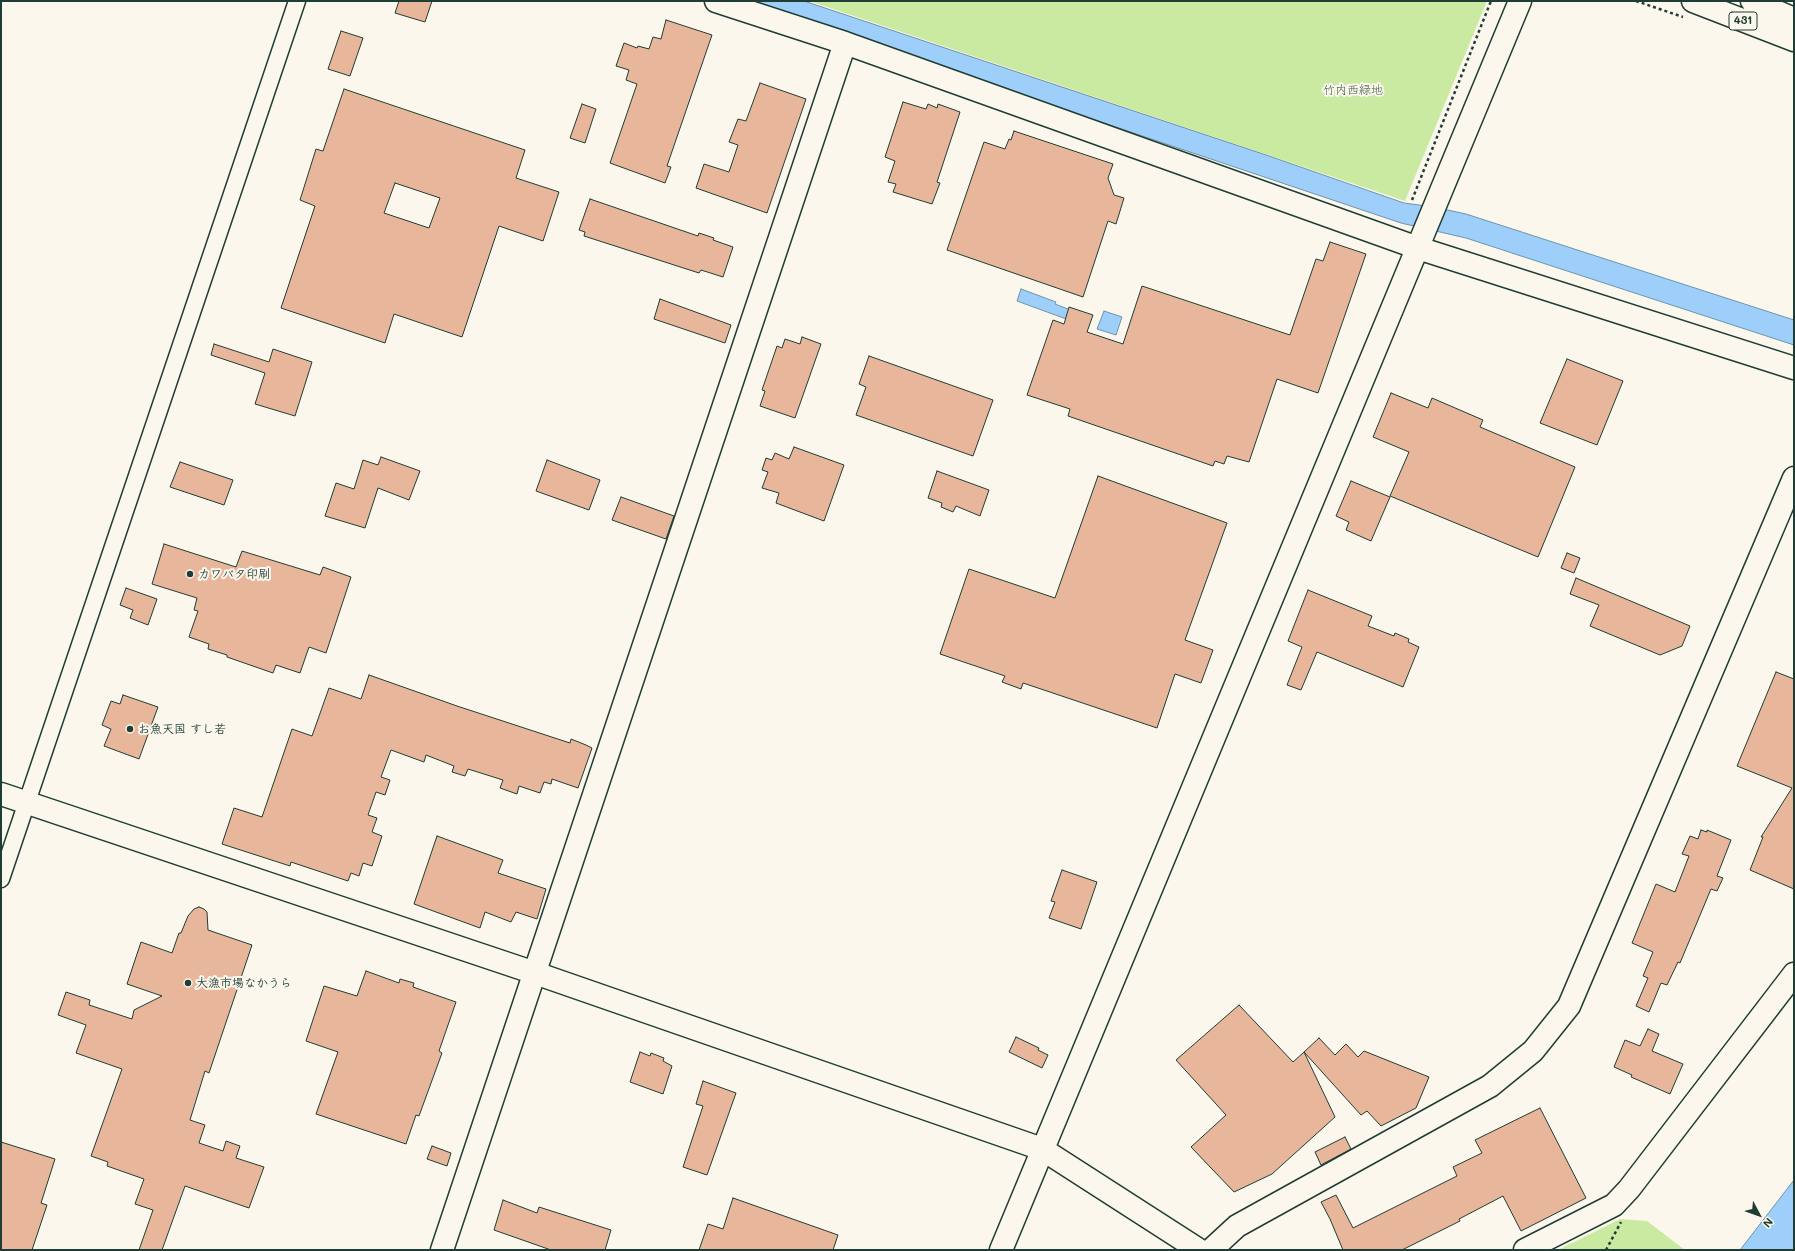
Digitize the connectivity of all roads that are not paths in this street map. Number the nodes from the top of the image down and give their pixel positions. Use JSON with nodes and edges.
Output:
{"nodes":[{"id":1,"x":297,"y":1,"type":"edge"},
{"id":2,"x":716,"y":1,"type":"edge"},
{"id":3,"x":1520,"y":1,"type":"edge"},
{"id":4,"x":1693,"y":1,"type":"edge"},
{"id":5,"x":1752,"y":1,"type":"edge"},
{"id":6,"x":1794,"y":19,"type":"edge"},
{"id":7,"x":1794,"y":40,"type":"edge"},
{"id":8,"x":845,"y":43,"type":"junction"},
{"id":9,"x":1418,"y":248,"type":"junction"},
{"id":10,"x":1794,"y":368,"type":"edge"},
{"id":11,"x":1794,"y":478,"type":"edge"},
{"id":12,"x":1,"y":794,"type":"edge"},
{"id":13,"x":27,"y":802,"type":"junction"},
{"id":14,"x":1,"y":879,"type":"edge"},
{"id":15,"x":535,"y":973,"type":"junction"},
{"id":16,"x":1794,"y":974,"type":"edge"},
{"id":17,"x":1042,"y":1149,"type":"junction"},
{"id":18,"x":442,"y":1250,"type":"edge"},
{"id":19,"x":1001,"y":1250,"type":"edge"},
{"id":20,"x":1199,"y":1250,"type":"edge"},
{"id":21,"x":1211,"y":1250,"type":"edge"},
{"id":22,"x":1525,"y":1250,"type":"edge"}],
"edges":[{"from":1,"to":13,"type":"street"},
{"from":2,"to":8,"type":"main road"},
{"from":3,"to":9,"type":"main road"},
{"from":4,"to":7,"type":"main road","number":"431"},
{"from":5,"to":6,"type":"main road","number":"431"},
{"from":8,"to":9,"type":"main road"},
{"from":8,"to":15,"type":"main road"},
{"from":9,"to":10,"type":"main road"},
{"from":9,"to":17,"type":"main road"},
{"from":11,"to":21,"type":"main road"},
{"from":12,"to":13,"type":"main road"},
{"from":13,"to":14,"type":"street"},
{"from":13,"to":15,"type":"main road"},
{"from":15,"to":17,"type":"main road"},
{"from":15,"to":18,"type":"main road"},
{"from":16,"to":22,"type":"main road"},
{"from":17,"to":19,"type":"main road"},
{"from":17,"to":20,"type":"main road"}]}
